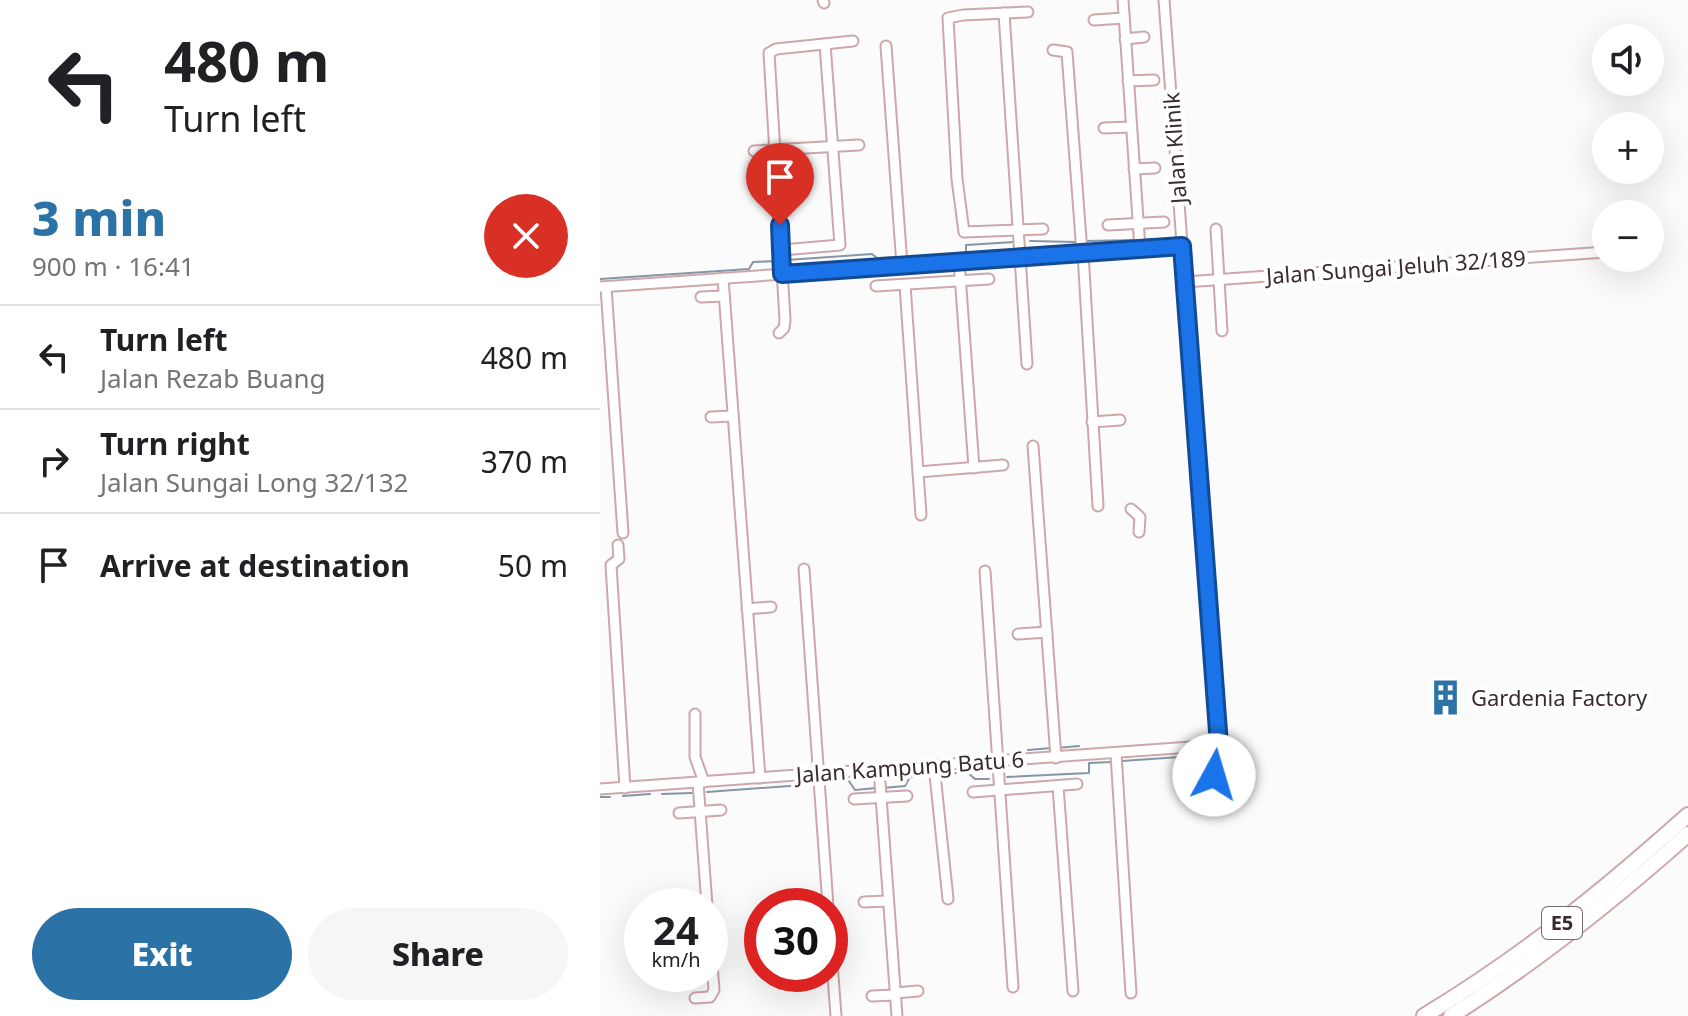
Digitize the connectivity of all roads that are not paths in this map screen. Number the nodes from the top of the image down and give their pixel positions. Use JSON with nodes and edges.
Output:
{"nodes":[{"id":1,"x":1123,"y":0,"type":"edge"},
{"id":2,"x":1164,"y":0,"type":"edge"},
{"id":3,"x":1028,"y":12,"type":"dead end"},
{"id":4,"x":1004,"y":13,"type":"junction"},
{"id":5,"x":1124,"y":18,"type":"junction"},
{"id":6,"x":1094,"y":20,"type":"dead end"},
{"id":7,"x":1144,"y":37,"type":"dead end"},
{"id":8,"x":1125,"y":39,"type":"junction"},
{"id":9,"x":853,"y":41,"type":"dead end"},
{"id":10,"x":825,"y":44,"type":"junction"},
{"id":11,"x":886,"y":46,"type":"dead end"},
{"id":12,"x":1053,"y":50,"type":"dead end"},
{"id":13,"x":1154,"y":80,"type":"dead end"},
{"id":14,"x":1128,"y":81,"type":"junction"},
{"id":15,"x":1131,"y":127,"type":"junction"},
{"id":16,"x":1104,"y":128,"type":"dead end"},
{"id":17,"x":859,"y":145,"type":"dead end"},
{"id":18,"x":833,"y":146,"type":"junction"},
{"id":19,"x":776,"y":149,"type":"junction"},
{"id":20,"x":754,"y":151,"type":"dead end"},
{"id":21,"x":1155,"y":168,"type":"dead end"},
{"id":22,"x":1134,"y":169,"type":"junction"},
{"id":23,"x":1164,"y":222,"type":"dead end"},
{"id":24,"x":1108,"y":225,"type":"dead end"},
{"id":25,"x":1043,"y":229,"type":"dead end"},
{"id":26,"x":1216,"y":229,"type":"dead end"},
{"id":27,"x":1018,"y":231,"type":"junction"},
{"id":28,"x":1139,"y":236,"type":"junction"},
{"id":29,"x":1182,"y":246,"type":"junction"},
{"id":30,"x":1082,"y":247,"type":"junction"},
{"id":31,"x":1592,"y":253,"type":"edge"},
{"id":32,"x":901,"y":257,"type":"junction"},
{"id":33,"x":1021,"y":257,"type":"junction"},
{"id":34,"x":782,"y":261,"type":"junction"},
{"id":35,"x":959,"y":261,"type":"junction"},
{"id":36,"x":723,"y":278,"type":"junction"},
{"id":37,"x":989,"y":279,"type":"dead end"},
{"id":38,"x":1219,"y":279,"type":"junction"},
{"id":39,"x":961,"y":281,"type":"junction"},
{"id":40,"x":1185,"y":282,"type":"junction"},
{"id":41,"x":905,"y":285,"type":"junction"},
{"id":42,"x":876,"y":286,"type":"dead end"},
{"id":43,"x":603,"y":287,"type":"edge"},
{"id":44,"x":724,"y":296,"type":"junction"},
{"id":45,"x":701,"y":297,"type":"dead end"},
{"id":46,"x":1222,"y":331,"type":"dead end"},
{"id":47,"x":779,"y":333,"type":"dead end"},
{"id":48,"x":1027,"y":364,"type":"dead end"},
{"id":49,"x":733,"y":416,"type":"junction"},
{"id":50,"x":711,"y":417,"type":"dead end"},
{"id":51,"x":1120,"y":420,"type":"dead end"},
{"id":52,"x":1092,"y":422,"type":"junction"},
{"id":53,"x":1033,"y":446,"type":"dead end"},
{"id":54,"x":1003,"y":465,"type":"dead end"},
{"id":55,"x":974,"y":468,"type":"junction"},
{"id":56,"x":918,"y":472,"type":"junction"},
{"id":57,"x":1098,"y":506,"type":"dead end"},
{"id":58,"x":1131,"y":509,"type":"dead end"},
{"id":59,"x":921,"y":515,"type":"dead end"},
{"id":60,"x":1139,"y":532,"type":"dead end"},
{"id":61,"x":623,"y":533,"type":"dead end"},
{"id":62,"x":618,"y":545,"type":"dead end"},
{"id":63,"x":804,"y":569,"type":"dead end"},
{"id":64,"x":985,"y":571,"type":"dead end"},
{"id":65,"x":771,"y":607,"type":"dead end"},
{"id":66,"x":747,"y":609,"type":"junction"},
{"id":67,"x":1047,"y":632,"type":"junction"},
{"id":68,"x":1018,"y":634,"type":"dead end"},
{"id":69,"x":695,"y":714,"type":"dead end"},
{"id":70,"x":1219,"y":745,"type":"junction"},
{"id":71,"x":1056,"y":752,"type":"junction"},
{"id":72,"x":1116,"y":754,"type":"junction"},
{"id":73,"x":998,"y":761,"type":"junction"},
{"id":74,"x":934,"y":765,"type":"junction"},
{"id":75,"x":1214,"y":775,"type":"dead end"},
{"id":76,"x":760,"y":778,"type":"junction"},
{"id":77,"x":819,"y":779,"type":"junction"},
{"id":78,"x":701,"y":782,"type":"junction"},
{"id":79,"x":879,"y":784,"type":"junction"},
{"id":80,"x":1077,"y":784,"type":"dead end"},
{"id":81,"x":1058,"y":786,"type":"junction"},
{"id":82,"x":625,"y":788,"type":"junction"},
{"id":83,"x":600,"y":789,"type":"edge"},
{"id":84,"x":998,"y":789,"type":"junction"},
{"id":85,"x":973,"y":792,"type":"dead end"},
{"id":86,"x":907,"y":796,"type":"dead end"},
{"id":87,"x":854,"y":799,"type":"dead end"},
{"id":88,"x":721,"y":810,"type":"dead end"},
{"id":89,"x":700,"y":811,"type":"junction"},
{"id":90,"x":679,"y":813,"type":"dead end"},
{"id":91,"x":1688,"y":815,"type":"edge"},
{"id":92,"x":1688,"y":834,"type":"edge"},
{"id":93,"x":706,"y":888,"type":"edge"},
{"id":94,"x":827,"y":888,"type":"edge"},
{"id":95,"x":948,"y":899,"type":"dead end"},
{"id":96,"x":888,"y":901,"type":"junction"},
{"id":97,"x":864,"y":902,"type":"dead end"},
{"id":98,"x":1013,"y":987,"type":"dead end"},
{"id":99,"x":918,"y":991,"type":"dead end"},
{"id":100,"x":1073,"y":991,"type":"dead end"},
{"id":101,"x":713,"y":992,"type":"edge"},
{"id":102,"x":834,"y":992,"type":"edge"},
{"id":103,"x":1131,"y":993,"type":"dead end"},
{"id":104,"x":895,"y":994,"type":"junction"},
{"id":105,"x":872,"y":996,"type":"dead end"},
{"id":106,"x":695,"y":998,"type":"dead end"},
{"id":107,"x":836,"y":1016,"type":"edge"},
{"id":108,"x":897,"y":1016,"type":"edge"},
{"id":109,"x":1424,"y":1016,"type":"edge"},
{"id":110,"x":1451,"y":1016,"type":"edge"}],
"edges":[{"from":1,"to":5,"type":"street"},
{"from":2,"to":29,"type":"street","name":"Jalan Klinik"},
{"from":3,"to":4,"type":"street"},
{"from":4,"to":27,"type":"street"},
{"from":4,"to":27,"type":"street"},
{"from":5,"to":6,"type":"street"},
{"from":5,"to":8,"type":"street"},
{"from":7,"to":8,"type":"street"},
{"from":8,"to":14,"type":"street"},
{"from":9,"to":10,"type":"street"},
{"from":10,"to":18,"type":"street"},
{"from":10,"to":19,"type":"street"},
{"from":11,"to":32,"type":"street"},
{"from":12,"to":30,"type":"street"},
{"from":13,"to":14,"type":"street"},
{"from":14,"to":15,"type":"street"},
{"from":15,"to":16,"type":"street"},
{"from":15,"to":22,"type":"street"},
{"from":17,"to":18,"type":"street"},
{"from":18,"to":19,"type":"street"},
{"from":18,"to":34,"type":"street"},
{"from":19,"to":20,"type":"street"},
{"from":19,"to":34,"type":"street"},
{"from":21,"to":22,"type":"street"},
{"from":22,"to":28,"type":"street"},
{"from":23,"to":28,"type":"street"},
{"from":24,"to":28,"type":"street"},
{"from":25,"to":27,"type":"street"},
{"from":26,"to":38,"type":"street"},
{"from":27,"to":33,"type":"street"},
{"from":28,"to":29,"type":"street"},
{"from":28,"to":30,"type":"street"},
{"from":29,"to":40,"type":"street","name":"Jalan Klinik"},
{"from":30,"to":33,"type":"street"},
{"from":30,"to":52,"type":"street"},
{"from":31,"to":38,"type":"street","name":"Jalan Sungai Jeluh 32/189"},
{"from":32,"to":34,"type":"street"},
{"from":32,"to":35,"type":"street"},
{"from":33,"to":35,"type":"street"},
{"from":33,"to":48,"type":"street"},
{"from":34,"to":36,"type":"street"},
{"from":34,"to":47,"type":"street"},
{"from":35,"to":39,"type":"street"},
{"from":36,"to":43,"type":"street"},
{"from":36,"to":44,"type":"street"},
{"from":37,"to":39,"type":"street"},
{"from":38,"to":40,"type":"street","name":"Jalan Sungai Jeluh 32/189"},
{"from":38,"to":46,"type":"street"},
{"from":39,"to":41,"type":"street"},
{"from":39,"to":55,"type":"street"},
{"from":40,"to":70,"type":"street","name":"Jalan Klinik"},
{"from":41,"to":42,"type":"street"},
{"from":41,"to":56,"type":"street"},
{"from":43,"to":61,"type":"street"},
{"from":44,"to":45,"type":"street"},
{"from":44,"to":49,"type":"street"},
{"from":49,"to":50,"type":"street"},
{"from":49,"to":66,"type":"street"},
{"from":51,"to":52,"type":"street"},
{"from":52,"to":57,"type":"street"},
{"from":53,"to":67,"type":"street"},
{"from":54,"to":55,"type":"street"},
{"from":55,"to":56,"type":"street"},
{"from":56,"to":59,"type":"street"},
{"from":58,"to":60,"type":"street"},
{"from":62,"to":82,"type":"street"},
{"from":63,"to":77,"type":"street"},
{"from":64,"to":73,"type":"street"},
{"from":65,"to":66,"type":"street"},
{"from":66,"to":76,"type":"street"},
{"from":67,"to":68,"type":"street"},
{"from":67,"to":71,"type":"street"},
{"from":69,"to":78,"type":"street"},
{"from":70,"to":72,"type":"street","name":"Jalan Kampung Batu 6"},
{"from":70,"to":75,"type":"street","name":"Jalan Klinik"},
{"from":71,"to":72,"type":"street","name":"Jalan Kampung Batu 6"},
{"from":71,"to":73,"type":"street","name":"Jalan Kampung Batu 6"},
{"from":72,"to":103,"type":"street"},
{"from":73,"to":74,"type":"street","name":"Jalan Kampung Batu 6"},
{"from":73,"to":84,"type":"street"},
{"from":74,"to":79,"type":"street","name":"Jalan Kampung Batu 6"},
{"from":74,"to":95,"type":"street"},
{"from":76,"to":77,"type":"street","name":"Jalan Kampung Batu 6"},
{"from":76,"to":78,"type":"street","name":"Jalan Kampung Batu 6"},
{"from":77,"to":79,"type":"street","name":"Jalan Kampung Batu 6"},
{"from":77,"to":94,"type":"street"},
{"from":78,"to":82,"type":"street","name":"Jalan Kampung Batu 6"},
{"from":78,"to":89,"type":"street"},
{"from":79,"to":86,"type":"street"},
{"from":79,"to":87,"type":"street"},
{"from":79,"to":96,"type":"street"},
{"from":80,"to":81,"type":"street"},
{"from":81,"to":84,"type":"street"},
{"from":81,"to":100,"type":"street"},
{"from":82,"to":83,"type":"street","name":"Jalan Kampung Batu 6"},
{"from":84,"to":85,"type":"street"},
{"from":84,"to":98,"type":"street"},
{"from":88,"to":89,"type":"street"},
{"from":89,"to":90,"type":"street"},
{"from":89,"to":93,"type":"street"},
{"from":91,"to":109,"type":"highway","number":"E5"},
{"from":92,"to":110,"type":"highway","number":"E5"},
{"from":96,"to":97,"type":"street"},
{"from":96,"to":104,"type":"street"},
{"from":99,"to":104,"type":"street"},
{"from":101,"to":106,"type":"street"},
{"from":102,"to":107,"type":"street"},
{"from":104,"to":105,"type":"street"},
{"from":104,"to":108,"type":"street"}]}
